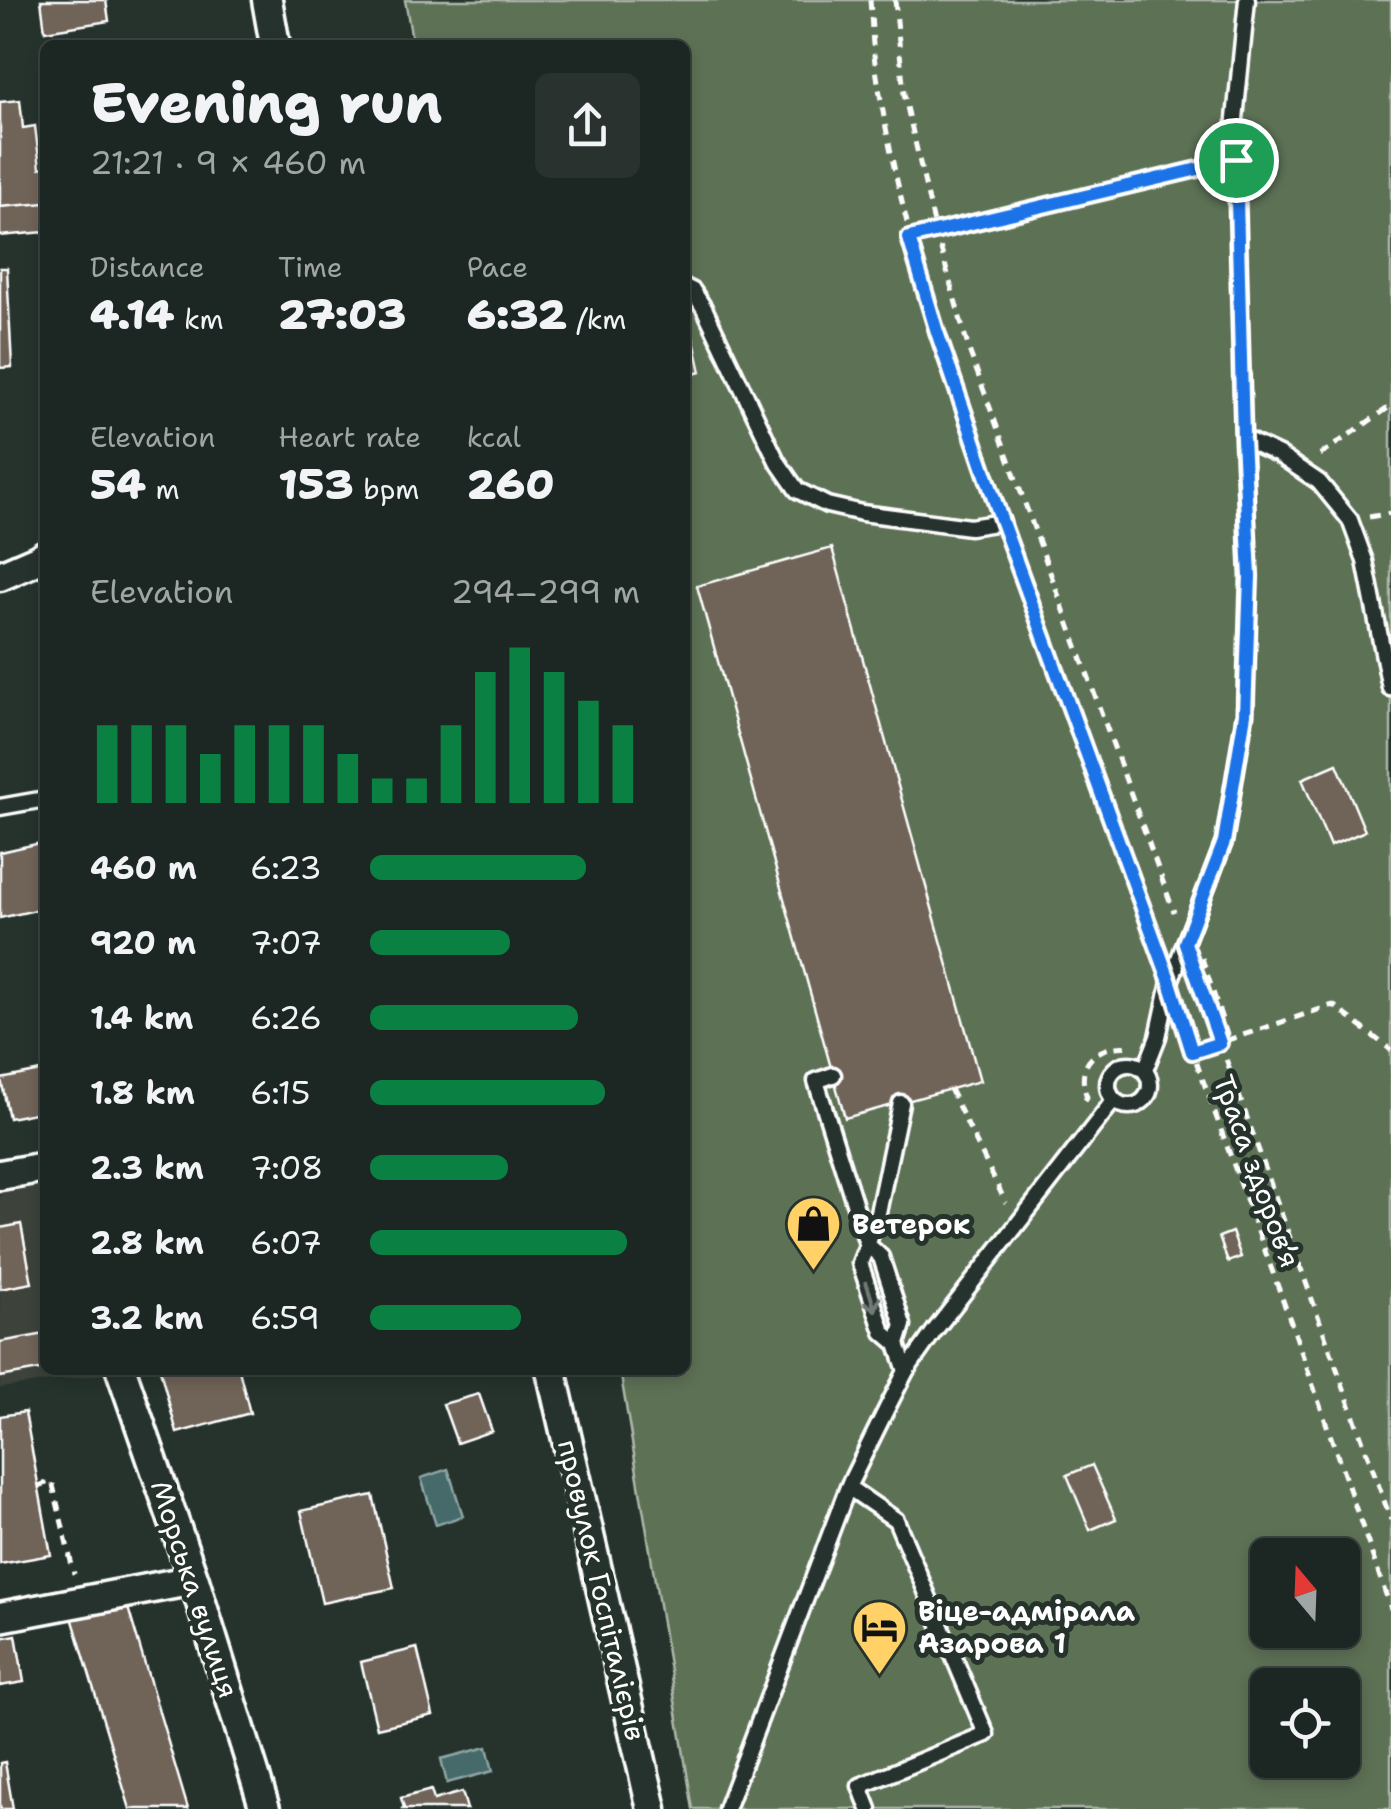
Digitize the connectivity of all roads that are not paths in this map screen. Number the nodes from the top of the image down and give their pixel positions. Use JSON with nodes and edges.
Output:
{"nodes":[{"id":1,"x":266,"y":0,"type":"edge"},
{"id":2,"x":1247,"y":0,"type":"edge"},
{"id":3,"x":273,"y":40,"type":"edge"},
{"id":4,"x":690,"y":290,"type":"edge"},
{"id":5,"x":1243,"y":438,"type":"junction"},
{"id":6,"x":1002,"y":522,"type":"road end"},
{"id":7,"x":40,"y":557,"type":"edge"},
{"id":8,"x":0,"y":576,"type":"edge"},
{"id":9,"x":1390,"y":688,"type":"edge"},
{"id":10,"x":40,"y":800,"type":"edge"},
{"id":11,"x":0,"y":806,"type":"edge"},
{"id":12,"x":1145,"y":1070,"type":"junction"},
{"id":13,"x":833,"y":1075,"type":"dead end"},
{"id":14,"x":1114,"y":1100,"type":"junction"},
{"id":15,"x":901,"y":1103,"type":"dead end"},
{"id":16,"x":40,"y":1167,"type":"edge"},
{"id":17,"x":0,"y":1175,"type":"edge"},
{"id":18,"x":867,"y":1244,"type":"junction"},
{"id":19,"x":898,"y":1344,"type":"junction"},
{"id":20,"x":906,"y":1371,"type":"junction"},
{"id":21,"x":123,"y":1375,"type":"edge"},
{"id":22,"x":552,"y":1375,"type":"edge"},
{"id":23,"x":848,"y":1487,"type":"junction"},
{"id":24,"x":194,"y":1580,"type":"junction"},
{"id":25,"x":0,"y":1617,"type":"edge"},
{"id":26,"x":265,"y":1809,"type":"edge"},
{"id":27,"x":652,"y":1809,"type":"edge"},
{"id":28,"x":726,"y":1809,"type":"edge"},
{"id":29,"x":869,"y":1809,"type":"edge"}],
"edges":[{"from":1,"to":3,"type":"street"},
{"from":2,"to":5,"type":"lane"},
{"from":4,"to":6,"type":"lane"},
{"from":5,"to":9,"type":"lane"},
{"from":5,"to":12,"type":"lane"},
{"from":7,"to":8,"type":"street"},
{"from":10,"to":11,"type":"lane"},
{"from":12,"to":14,"type":"lane"},
{"from":12,"to":14,"type":"lane"},
{"from":13,"to":18,"type":"lane"},
{"from":14,"to":20,"type":"lane"},
{"from":15,"to":18,"type":"lane"},
{"from":16,"to":17,"type":"street"},
{"from":18,"to":19,"type":"lane"},
{"from":18,"to":19,"type":"lane","one_way":true},
{"from":19,"to":20,"type":"lane"},
{"from":20,"to":23,"type":"lane"},
{"from":21,"to":24,"type":"street","name":"Морська вулиця"},
{"from":22,"to":27,"type":"street","name":"провулок Госпіталієрів"},
{"from":23,"to":28,"type":"lane"},
{"from":23,"to":29,"type":"lane"},
{"from":24,"to":25,"type":"street"},
{"from":24,"to":26,"type":"street","name":"Морська вулиця"}]}
